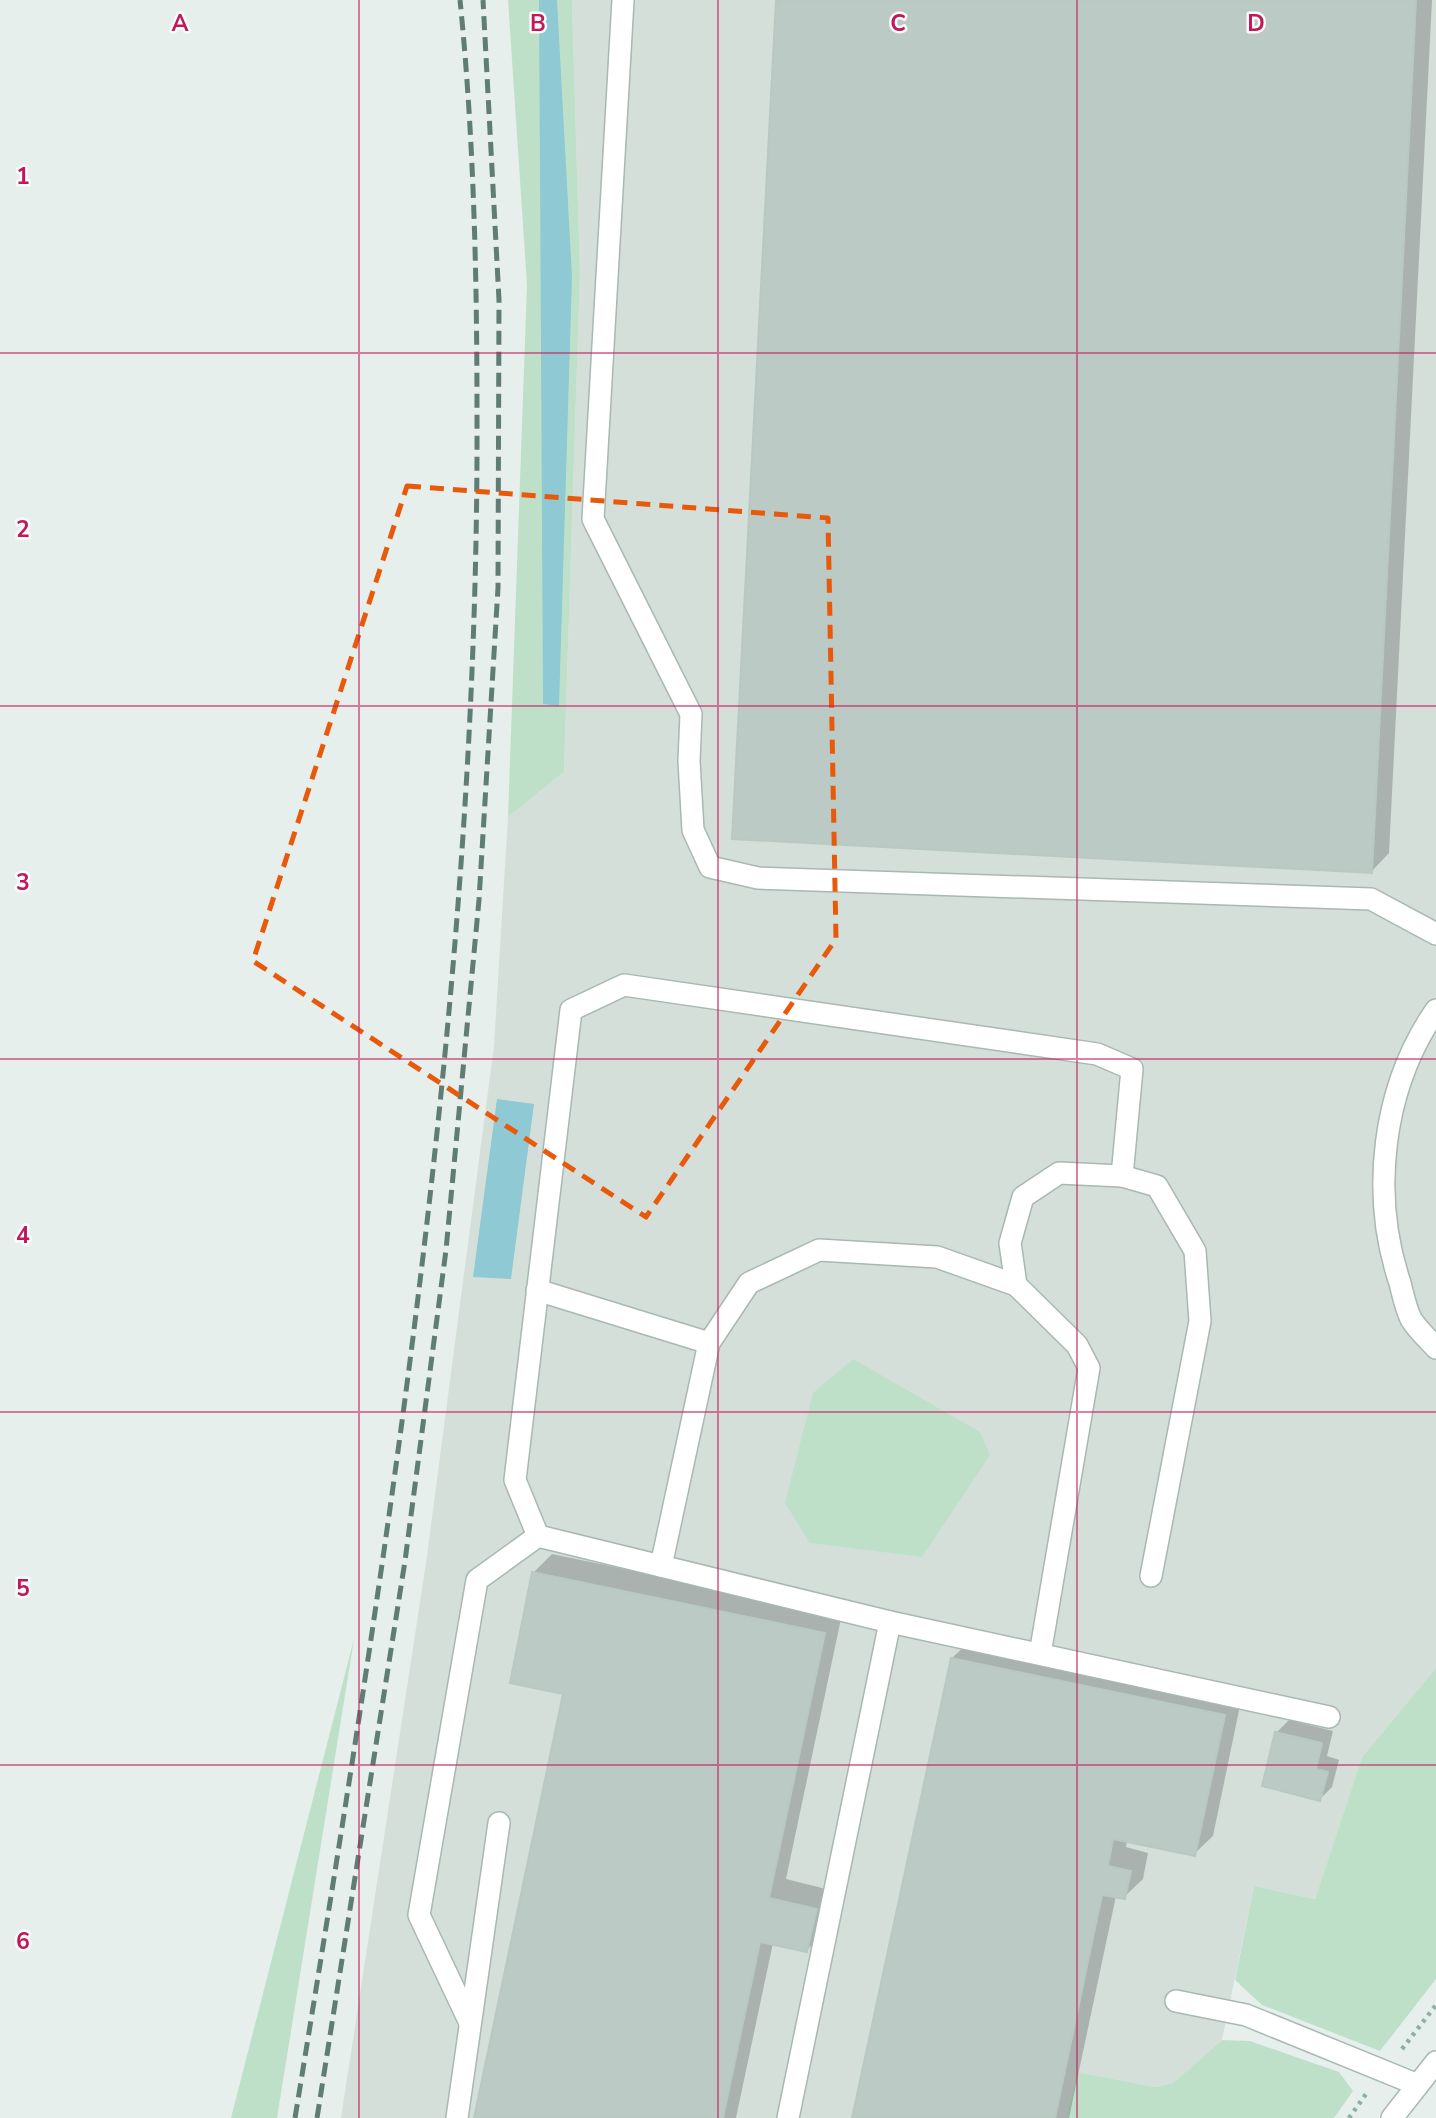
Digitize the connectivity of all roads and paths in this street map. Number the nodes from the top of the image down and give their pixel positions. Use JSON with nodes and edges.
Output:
{"nodes":[{"id":1,"x":622,"y":0,"type":"edge"},
{"id":2,"x":1436,"y":934,"type":"edge"},
{"id":3,"x":1436,"y":1010,"type":"edge"},
{"id":4,"x":1122,"y":1176,"type":"junction"},
{"id":5,"x":1016,"y":1285,"type":"junction"},
{"id":6,"x":537,"y":1290,"type":"junction"},
{"id":7,"x":709,"y":1343,"type":"junction"},
{"id":8,"x":1436,"y":1348,"type":"edge"},
{"id":9,"x":538,"y":1536,"type":"junction"},
{"id":10,"x":660,"y":1566,"type":"junction"},
{"id":11,"x":1152,"y":1576,"type":"dead end"},
{"id":12,"x":890,"y":1622,"type":"junction"},
{"id":13,"x":1040,"y":1654,"type":"junction"},
{"id":14,"x":1329,"y":1717,"type":"dead end"},
{"id":15,"x":499,"y":1823,"type":"dead end"},
{"id":16,"x":1176,"y":2001,"type":"dead end"},
{"id":17,"x":470,"y":2023,"type":"junction"},
{"id":18,"x":1436,"y":2062,"type":"edge"},
{"id":19,"x":1418,"y":2085,"type":"junction"},
{"id":20,"x":457,"y":2118,"type":"edge"},
{"id":21,"x":788,"y":2118,"type":"edge"},
{"id":22,"x":1392,"y":2118,"type":"edge"}],
"edges":[{"from":1,"to":2,"type":"street"},
{"from":3,"to":8,"type":"street"},
{"from":4,"to":5,"type":"street"},
{"from":4,"to":6,"type":"street"},
{"from":4,"to":11,"type":"street"},
{"from":5,"to":7,"type":"street"},
{"from":5,"to":13,"type":"street"},
{"from":6,"to":7,"type":"street"},
{"from":6,"to":9,"type":"street"},
{"from":7,"to":10,"type":"street"},
{"from":9,"to":10,"type":"street"},
{"from":9,"to":17,"type":"street"},
{"from":10,"to":12,"type":"street"},
{"from":12,"to":13,"type":"street"},
{"from":12,"to":21,"type":"street"},
{"from":13,"to":14,"type":"street"},
{"from":15,"to":17,"type":"street"},
{"from":16,"to":19,"type":"street"},
{"from":17,"to":20,"type":"street"},
{"from":18,"to":19,"type":"street"},
{"from":19,"to":22,"type":"street"}]}
